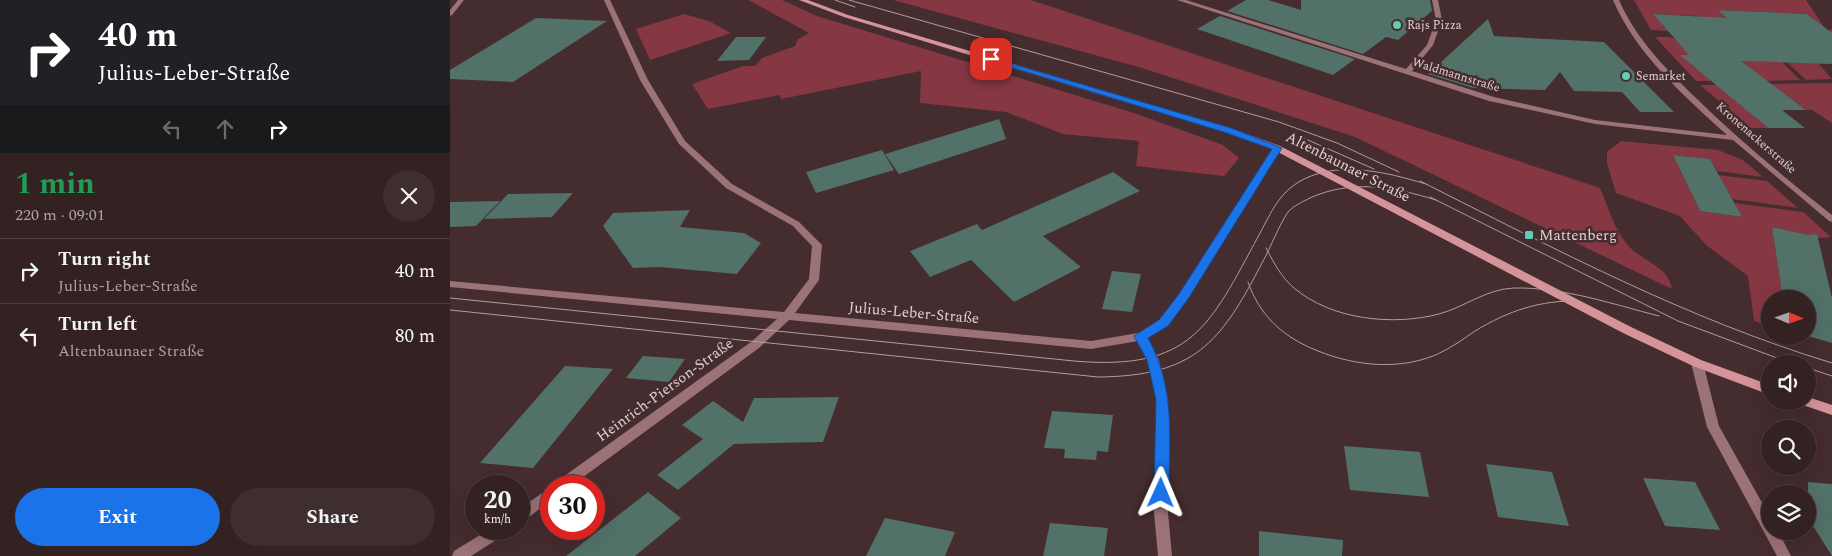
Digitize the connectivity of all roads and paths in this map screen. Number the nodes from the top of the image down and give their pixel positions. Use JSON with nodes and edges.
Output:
{"nodes":[{"id":1,"x":461,"y":0,"type":"edge"},
{"id":2,"x":608,"y":0,"type":"edge"},
{"id":3,"x":802,"y":0,"type":"edge"},
{"id":4,"x":1180,"y":0,"type":"edge"},
{"id":5,"x":1435,"y":0,"type":"edge"},
{"id":6,"x":1616,"y":0,"type":"edge"},
{"id":7,"x":1195,"y":2,"type":"edge"},
{"id":8,"x":450,"y":14,"type":"edge"},
{"id":9,"x":1408,"y":71,"type":"junction"},
{"id":10,"x":1733,"y":138,"type":"junction"},
{"id":11,"x":1277,"y":148,"type":"junction"},
{"id":12,"x":1832,"y":218,"type":"edge"},
{"id":13,"x":450,"y":284,"type":"edge"},
{"id":14,"x":787,"y":316,"type":"junction"},
{"id":15,"x":1140,"y":336,"type":"junction"},
{"id":16,"x":1697,"y":363,"type":"junction"},
{"id":17,"x":1761,"y":387,"type":"edge"},
{"id":18,"x":1816,"y":405,"type":"edge"},
{"id":19,"x":1832,"y":410,"type":"edge"},
{"id":20,"x":576,"y":475,"type":"edge"},
{"id":21,"x":1761,"y":515,"type":"edge"},
{"id":22,"x":484,"y":540,"type":"edge"},
{"id":23,"x":1775,"y":540,"type":"edge"},
{"id":24,"x":459,"y":556,"type":"edge"},
{"id":25,"x":1165,"y":556,"type":"edge"},
{"id":26,"x":1784,"y":556,"type":"edge"}],
"edges":[{"from":1,"to":8,"type":"street"},
{"from":2,"to":14,"type":"street","name":"Heinrich-Pierson-Straße"},
{"from":3,"to":11,"type":"main road","name":"Altenbaunaer Straße"},
{"from":4,"to":7,"type":"street","name":"Waldmannstraße"},
{"from":5,"to":9,"type":"street"},
{"from":6,"to":10,"type":"street","name":"Kronenackerstraße"},
{"from":7,"to":9,"type":"street","name":"Waldmannstraße"},
{"from":9,"to":10,"type":"street","name":"Waldmannstraße"},
{"from":10,"to":12,"type":"street","name":"Kronenackerstraße"},
{"from":11,"to":15,"type":"street","name":"Julius-Leber-Straße"},
{"from":11,"to":16,"type":"main road","name":"Altenbaunaer Straße"},
{"from":13,"to":14,"type":"street","name":"Julius-Leber-Straße"},
{"from":14,"to":15,"type":"street","name":"Julius-Leber-Straße"},
{"from":14,"to":20,"type":"street","name":"Heinrich-Pierson-Straße"},
{"from":15,"to":25,"type":"street"},
{"from":16,"to":17,"type":"main road","name":"Altenbaunaer Straße"},
{"from":16,"to":21,"type":"street"},
{"from":18,"to":19,"type":"main road"},
{"from":22,"to":24,"type":"street"},
{"from":23,"to":26,"type":"street"}]}
